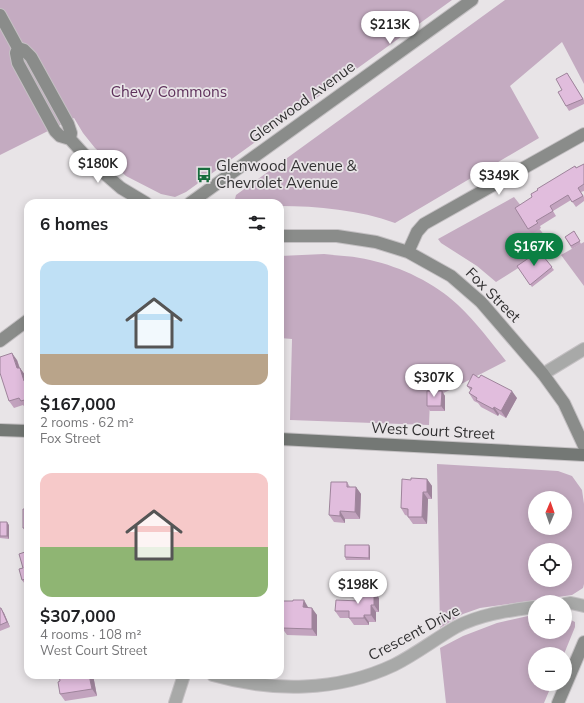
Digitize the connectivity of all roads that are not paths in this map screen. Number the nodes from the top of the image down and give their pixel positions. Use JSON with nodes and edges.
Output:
{"nodes":[{"id":1,"x":472,"y":0,"type":"edge"},
{"id":2,"x":0,"y":15,"type":"edge"},
{"id":3,"x":584,"y":134,"type":"edge"},
{"id":4,"x":139,"y":199,"type":"edge"},
{"id":5,"x":196,"y":199,"type":"edge"},
{"id":6,"x":284,"y":236,"type":"edge"},
{"id":7,"x":408,"y":252,"type":"junction"},
{"id":8,"x":24,"y":323,"type":"edge"},
{"id":9,"x":0,"y":341,"type":"edge"},
{"id":10,"x":584,"y":349,"type":"edge"},
{"id":11,"x":543,"y":374,"type":"junction"},
{"id":12,"x":0,"y":430,"type":"edge"},
{"id":13,"x":24,"y":431,"type":"edge"},
{"id":14,"x":284,"y":439,"type":"edge"},
{"id":15,"x":584,"y":446,"type":"edge"},
{"id":16,"x":584,"y":454,"type":"edge"},
{"id":17,"x":572,"y":605,"type":"edge"},
{"id":18,"x":584,"y":606,"type":"edge"},
{"id":19,"x":528,"y":608,"type":"edge"},
{"id":20,"x":584,"y":642,"type":"edge"},
{"id":21,"x":183,"y":679,"type":"edge"},
{"id":22,"x":228,"y":679,"type":"edge"},
{"id":23,"x":175,"y":703,"type":"edge"},
{"id":24,"x":558,"y":703,"type":"edge"}],
"edges":[{"from":1,"to":5,"type":"street","name":"Glenwood Avenue"},
{"from":2,"to":4,"type":"street"},
{"from":3,"to":7,"type":"street"},
{"from":6,"to":7,"type":"street","name":"Fox Street"},
{"from":7,"to":11,"type":"street","name":"Fox Street"},
{"from":8,"to":9,"type":"street"},
{"from":10,"to":11,"type":"street"},
{"from":11,"to":15,"type":"street","name":"Fox Street"},
{"from":12,"to":13,"type":"main road"},
{"from":14,"to":16,"type":"main road","name":"West Court Street"},
{"from":17,"to":18,"type":"street"},
{"from":19,"to":22,"type":"street","name":"Crescent Drive"},
{"from":20,"to":24,"type":"street"},
{"from":21,"to":23,"type":"street"}]}
